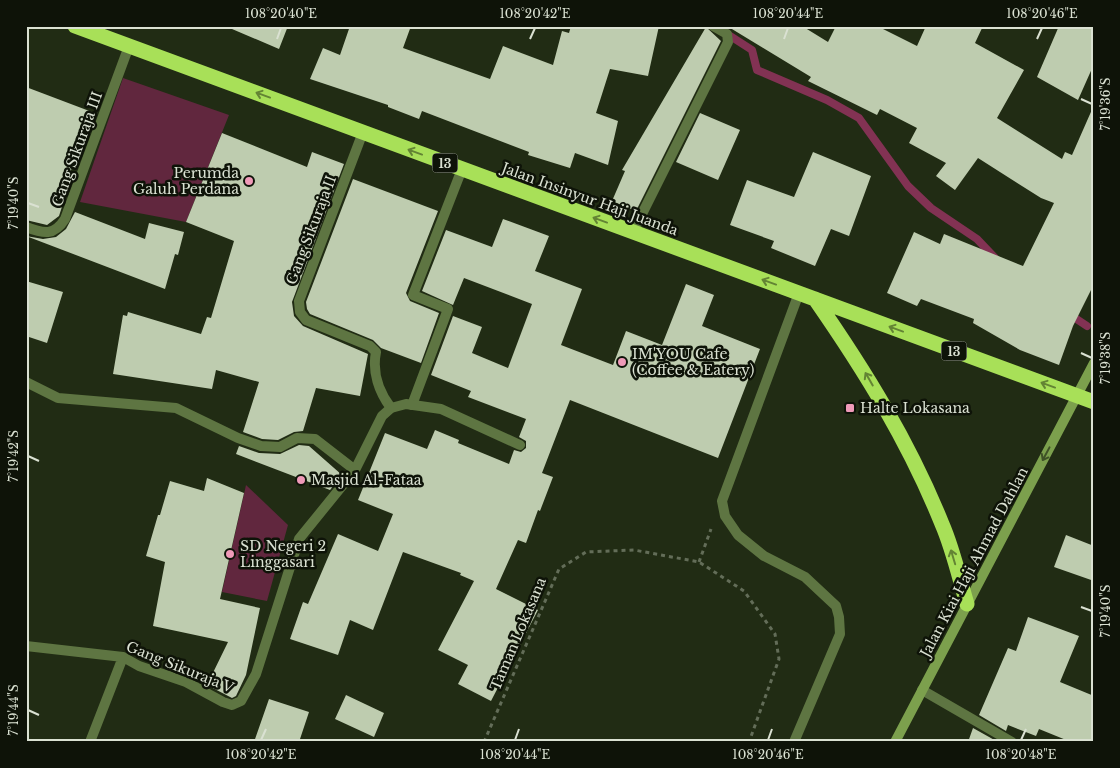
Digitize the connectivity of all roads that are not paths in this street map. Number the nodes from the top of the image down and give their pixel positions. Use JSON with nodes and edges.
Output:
{"nodes":[{"id":1,"x":76,"y":26,"type":"edge"},
{"id":2,"x":713,"y":26,"type":"edge"},
{"id":3,"x":129,"y":46,"type":"junction"},
{"id":4,"x":363,"y":132,"type":"junction"},
{"id":5,"x":462,"y":169,"type":"junction"},
{"id":6,"x":26,"y":227,"type":"edge"},
{"id":7,"x":633,"y":232,"type":"junction"},
{"id":8,"x":799,"y":293,"type":"junction"},
{"id":9,"x":815,"y":299,"type":"junction"},
{"id":10,"x":1094,"y":363,"type":"edge"},
{"id":11,"x":26,"y":382,"type":"edge"},
{"id":12,"x":1077,"y":396,"type":"junction"},
{"id":13,"x":1094,"y":402,"type":"edge"},
{"id":14,"x":412,"y":405,"type":"junction"},
{"id":15,"x":391,"y":408,"type":"junction"},
{"id":16,"x":520,"y":445,"type":"dead end"},
{"id":17,"x":355,"y":470,"type":"junction"},
{"id":18,"x":967,"y":604,"type":"junction"},
{"id":19,"x":26,"y":646,"type":"edge"},
{"id":20,"x":122,"y":657,"type":"junction"},
{"id":21,"x":922,"y":690,"type":"junction"},
{"id":22,"x":90,"y":742,"type":"edge"},
{"id":23,"x":794,"y":742,"type":"edge"},
{"id":24,"x":895,"y":742,"type":"edge"},
{"id":25,"x":1012,"y":742,"type":"edge"}],
"edges":[{"from":1,"to":3,"type":"highway","name":"Jalan Insinyur Haji Juanda","number":"13"},
{"from":2,"to":7,"type":"street"},
{"from":4,"to":3,"type":"highway","name":"Jalan Insinyur Haji Juanda","number":"13","one_way":true},
{"from":3,"to":6,"type":"street","name":"Gang Sikuraja III"},
{"from":5,"to":4,"type":"highway","name":"Jalan Insinyur Haji Juanda","number":"13","one_way":true},
{"from":4,"to":15,"type":"street","name":"Gang Sikuraja II"},
{"from":7,"to":5,"type":"highway","name":"Jalan Insinyur Haji Juanda","number":"13","one_way":true},
{"from":5,"to":14,"type":"street"},
{"from":8,"to":7,"type":"highway","name":"Jalan Insinyur Haji Juanda","number":"13","one_way":true},
{"from":8,"to":9,"type":"highway","name":"Jalan Insinyur Haji Juanda","number":"13"},
{"from":8,"to":23,"type":"street"},
{"from":12,"to":9,"type":"highway","name":"Jalan Insinyur Haji Juanda","number":"13","one_way":true},
{"from":18,"to":9,"type":"highway","one_way":true},
{"from":10,"to":12,"type":"main road","name":"Jalan Kiai Haji Ahmad Dahlan"},
{"from":11,"to":17,"type":"street"},
{"from":12,"to":13,"type":"highway","name":"Jalan Insinyur Haji Juanda","number":"13"},
{"from":12,"to":18,"type":"main road","name":"Jalan Kiai Haji Ahmad Dahlan","one_way":true},
{"from":14,"to":15,"type":"street"},
{"from":14,"to":16,"type":"street"},
{"from":15,"to":17,"type":"street","name":"Gang Sikuraja V"},
{"from":17,"to":20,"type":"street","name":"Gang Sikuraja V"},
{"from":18,"to":21,"type":"main road","name":"Jalan Kiai Haji Ahmad Dahlan"},
{"from":19,"to":20,"type":"street","name":"Gang Sikuraja V"},
{"from":20,"to":22,"type":"street"},
{"from":21,"to":24,"type":"main road","name":"Jalan Kiai Haji Ahmad Dahlan"},
{"from":21,"to":25,"type":"street"}]}
